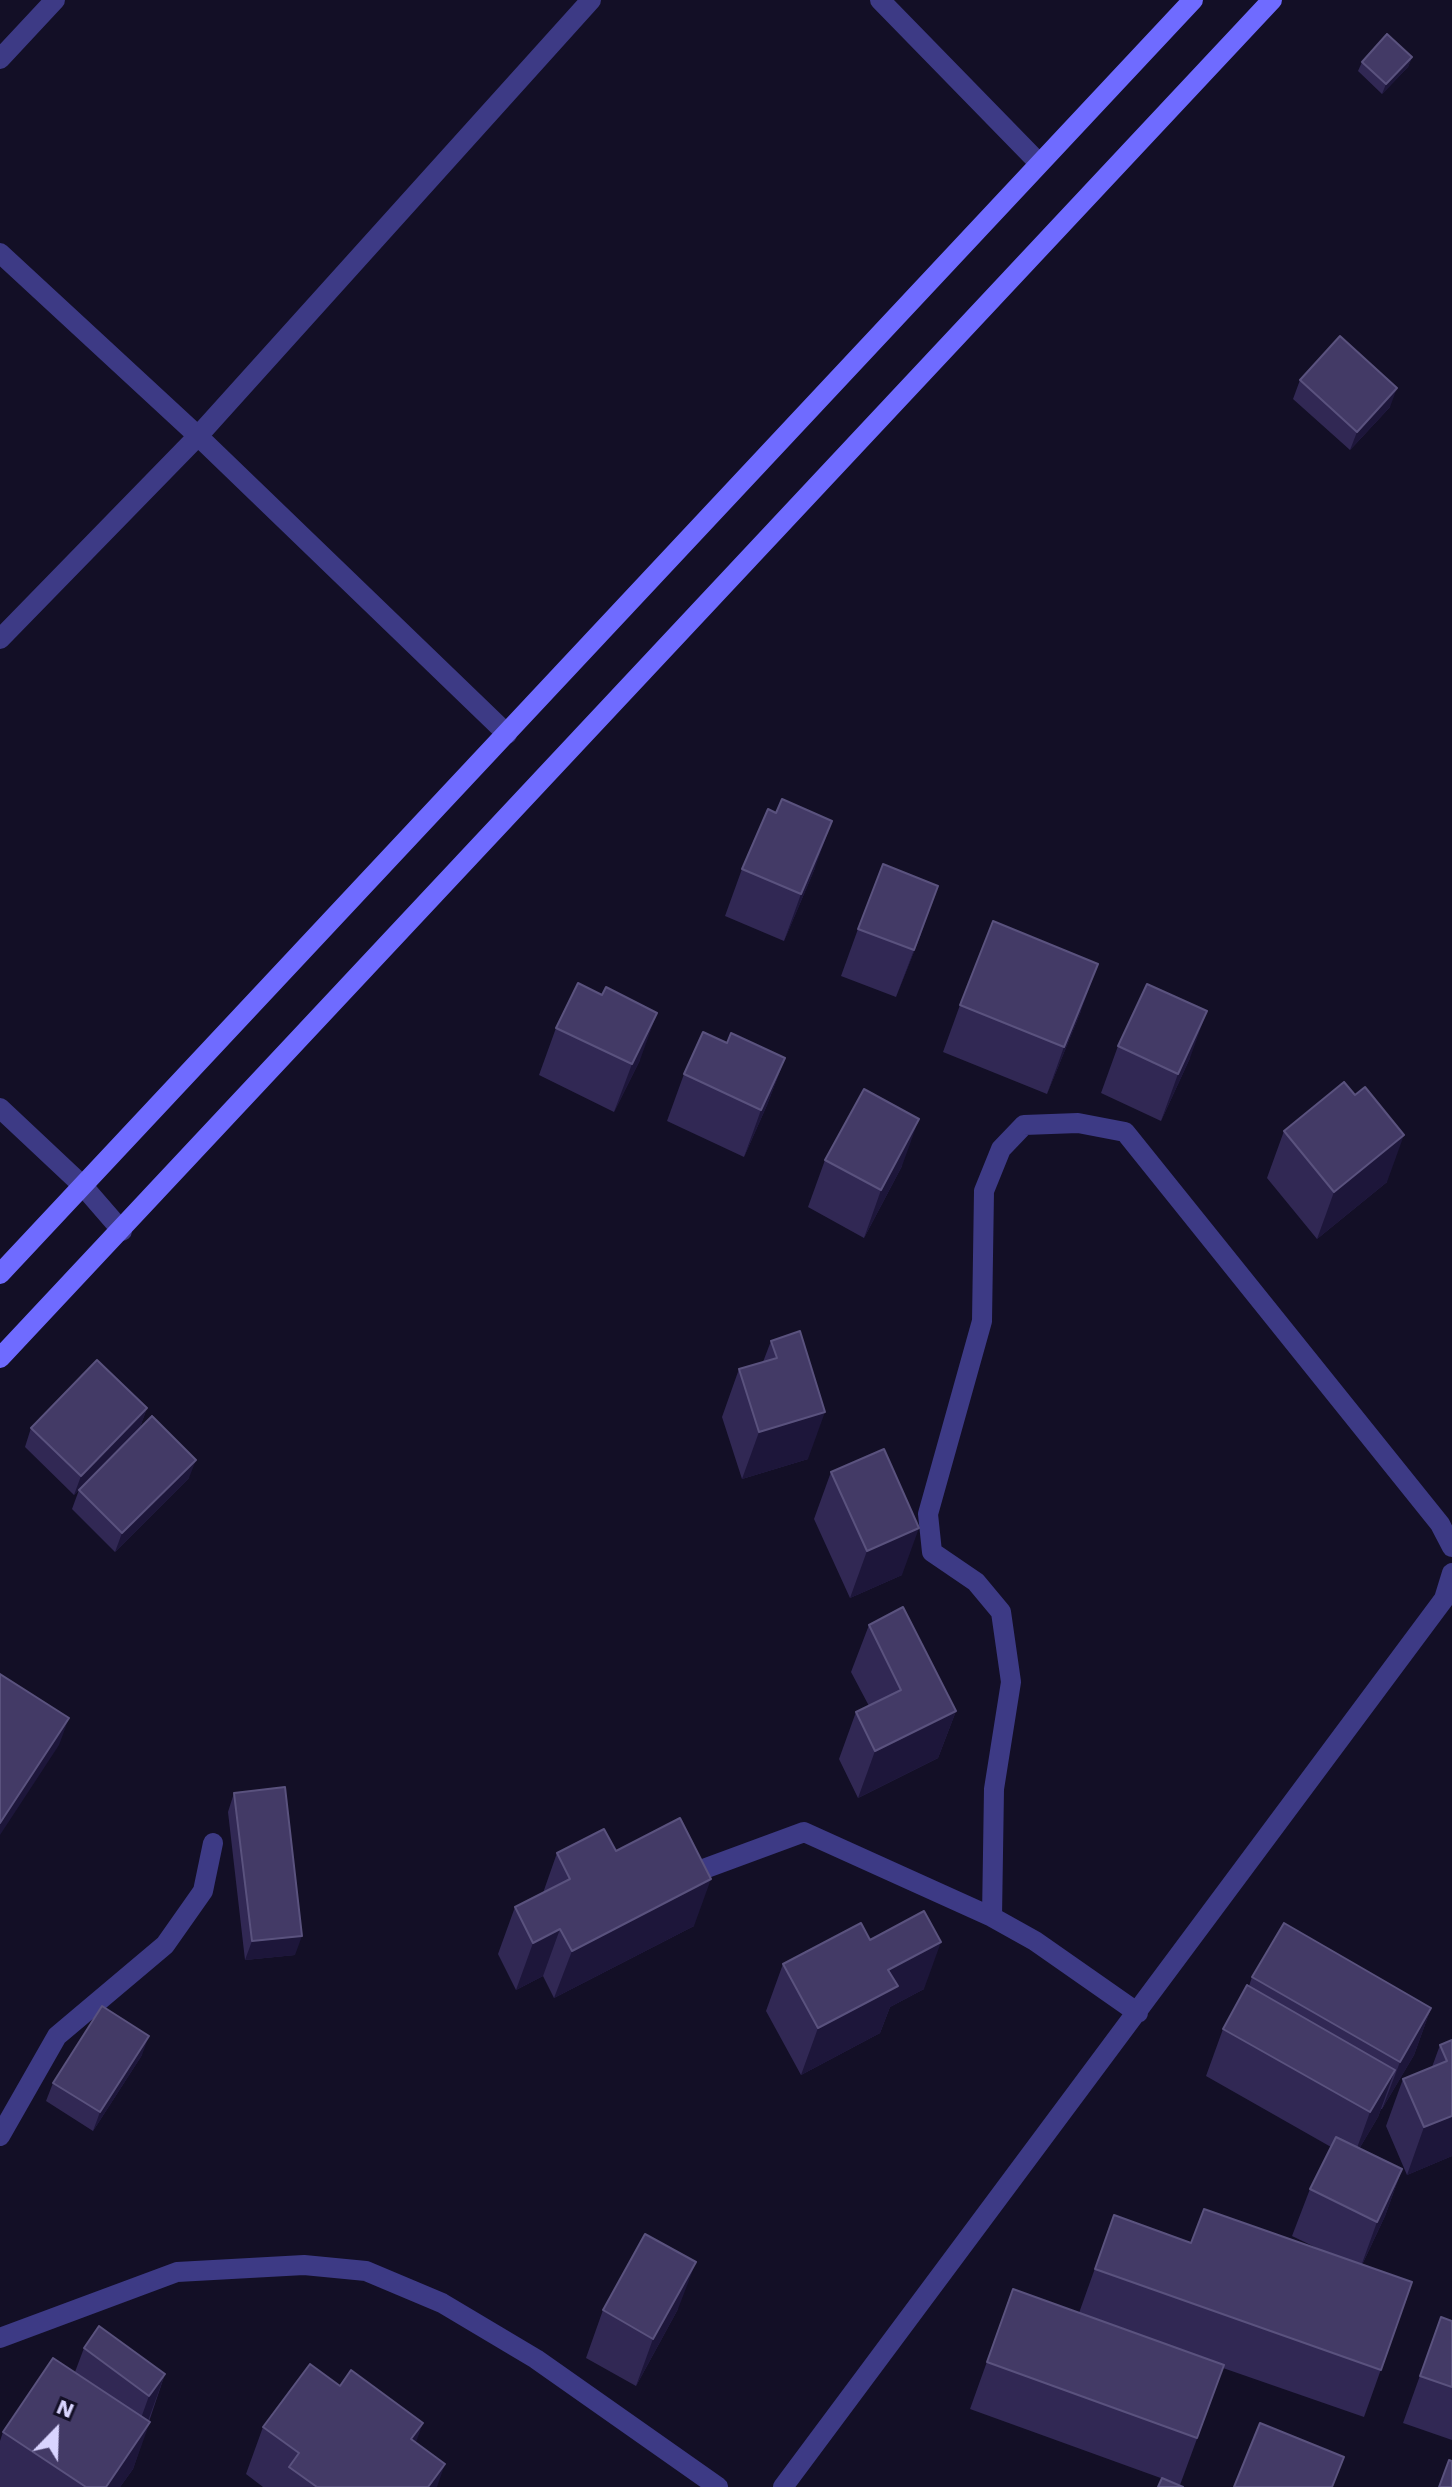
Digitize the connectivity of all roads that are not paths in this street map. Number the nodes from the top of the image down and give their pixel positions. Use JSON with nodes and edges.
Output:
{"nodes":[{"id":1,"x":55,"y":0,"type":"edge"},
{"id":2,"x":591,"y":0,"type":"edge"},
{"id":3,"x":880,"y":0,"type":"edge"},
{"id":4,"x":1193,"y":0,"type":"edge"},
{"id":5,"x":1272,"y":0,"type":"edge"},
{"id":6,"x":0,"y":59,"type":"edge"},
{"id":7,"x":1039,"y":163,"type":"junction"},
{"id":8,"x":0,"y":253,"type":"edge"},
{"id":9,"x":198,"y":436,"type":"junction"},
{"id":10,"x":0,"y":639,"type":"edge"},
{"id":11,"x":507,"y":734,"type":"junction"},
{"id":12,"x":0,"y":1108,"type":"edge"},
{"id":13,"x":83,"y":1186,"type":"junction"},
{"id":14,"x":122,"y":1231,"type":"junction"},
{"id":15,"x":0,"y":1274,"type":"edge"},
{"id":16,"x":0,"y":1358,"type":"edge"},
{"id":17,"x":1452,"y":1547,"type":"edge"},
{"id":18,"x":1452,"y":1573,"type":"edge"},
{"id":19,"x":213,"y":1843,"type":"dead end"},
{"id":20,"x":682,"y":1877,"type":"edge"},
{"id":21,"x":992,"y":1917,"type":"junction"},
{"id":22,"x":1138,"y":2013,"type":"junction"},
{"id":23,"x":0,"y":2136,"type":"edge"},
{"id":24,"x":0,"y":2338,"type":"edge"},
{"id":25,"x":718,"y":2487,"type":"edge"},
{"id":26,"x":783,"y":2487,"type":"edge"}],
"edges":[{"from":1,"to":6,"type":"street"},
{"from":2,"to":9,"type":"street"},
{"from":3,"to":7,"type":"street"},
{"from":4,"to":7,"type":"main road"},
{"from":5,"to":14,"type":"main road"},
{"from":7,"to":11,"type":"main road"},
{"from":8,"to":9,"type":"street"},
{"from":9,"to":10,"type":"street"},
{"from":9,"to":11,"type":"street"},
{"from":11,"to":13,"type":"main road"},
{"from":12,"to":13,"type":"street"},
{"from":13,"to":14,"type":"street"},
{"from":13,"to":15,"type":"main road"},
{"from":14,"to":16,"type":"main road"},
{"from":17,"to":21,"type":"street"},
{"from":18,"to":22,"type":"street"},
{"from":19,"to":23,"type":"street"},
{"from":20,"to":21,"type":"street"},
{"from":21,"to":22,"type":"street"},
{"from":22,"to":26,"type":"street"},
{"from":24,"to":25,"type":"street"}]}
